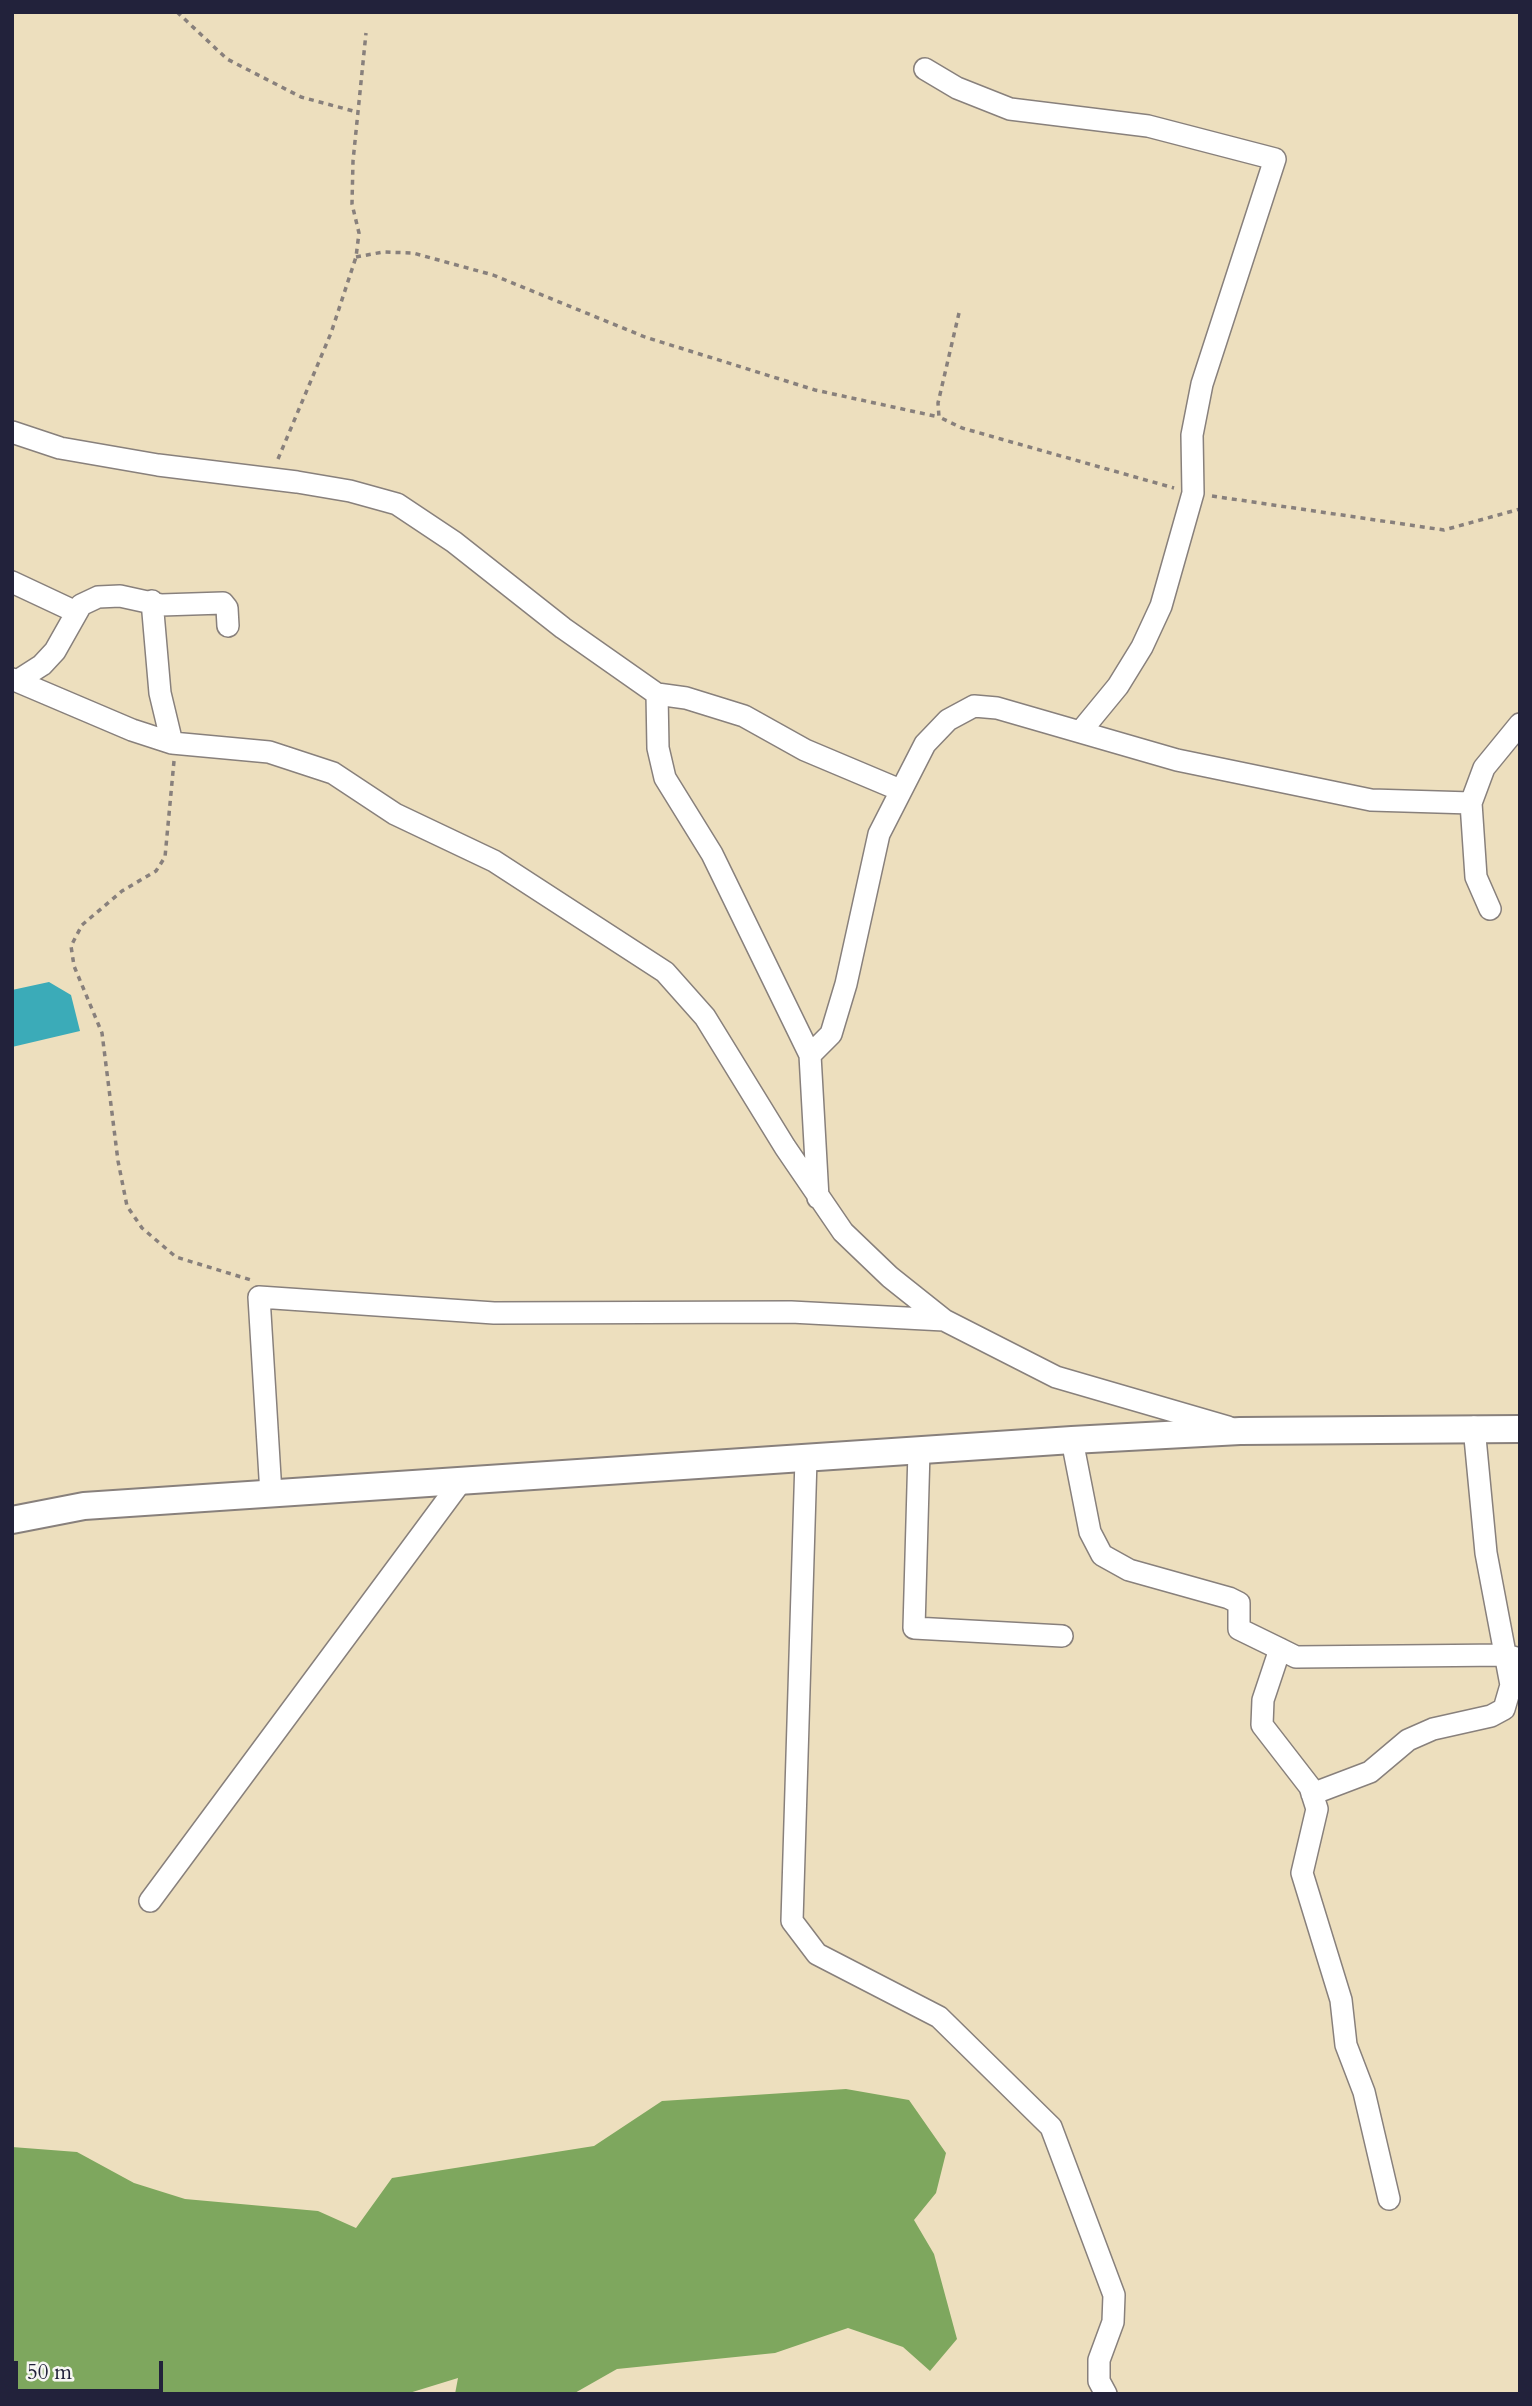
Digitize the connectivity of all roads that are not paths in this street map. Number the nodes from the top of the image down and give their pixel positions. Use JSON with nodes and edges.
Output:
{"nodes":[{"id":1,"x":925,"y":69,"type":"dead end"},
{"id":2,"x":12,"y":432,"type":"edge"},
{"id":3,"x":12,"y":582,"type":"edge"},
{"id":4,"x":152,"y":601,"type":"junction"},
{"id":5,"x":76,"y":612,"type":"junction"},
{"id":6,"x":228,"y":626,"type":"dead end"},
{"id":7,"x":15,"y":680,"type":"edge"},
{"id":8,"x":657,"y":694,"type":"junction"},
{"id":9,"x":1520,"y":724,"type":"edge"},
{"id":10,"x":1081,"y":731,"type":"junction"},
{"id":11,"x":172,"y":743,"type":"junction"},
{"id":12,"x":900,"y":790,"type":"junction"},
{"id":13,"x":1471,"y":803,"type":"junction"},
{"id":14,"x":1490,"y":909,"type":"dead end"},
{"id":15,"x":810,"y":1055,"type":"junction"},
{"id":16,"x":818,"y":1198,"type":"junction"},
{"id":17,"x":944,"y":1320,"type":"junction"},
{"id":18,"x":1474,"y":1427,"type":"junction"},
{"id":19,"x":1520,"y":1429,"type":"edge"},
{"id":20,"x":1240,"y":1431,"type":"junction"},
{"id":21,"x":1072,"y":1440,"type":"junction"},
{"id":22,"x":919,"y":1451,"type":"junction"},
{"id":23,"x":806,"y":1459,"type":"junction"},
{"id":24,"x":462,"y":1480,"type":"junction"},
{"id":25,"x":271,"y":1494,"type":"junction"},
{"id":26,"x":12,"y":1520,"type":"edge"},
{"id":27,"x":1062,"y":1636,"type":"dead end"},
{"id":28,"x":1280,"y":1649,"type":"junction"},
{"id":29,"x":1513,"y":1657,"type":"edge"},
{"id":30,"x":1312,"y":1794,"type":"junction"},
{"id":31,"x":150,"y":1901,"type":"dead end"},
{"id":32,"x":1389,"y":2199,"type":"dead end"},
{"id":33,"x":1106,"y":2394,"type":"edge"}],
"edges":[{"from":1,"to":10,"type":"street"},
{"from":2,"to":8,"type":"street"},
{"from":3,"to":5,"type":"street"},
{"from":4,"to":5,"type":"street"},
{"from":4,"to":6,"type":"street"},
{"from":4,"to":11,"type":"street"},
{"from":5,"to":7,"type":"street"},
{"from":7,"to":11,"type":"street"},
{"from":8,"to":12,"type":"street"},
{"from":8,"to":15,"type":"street"},
{"from":9,"to":13,"type":"street"},
{"from":10,"to":12,"type":"street"},
{"from":10,"to":13,"type":"street"},
{"from":11,"to":16,"type":"street"},
{"from":12,"to":15,"type":"street"},
{"from":13,"to":14,"type":"street"},
{"from":15,"to":16,"type":"street"},
{"from":16,"to":17,"type":"street"},
{"from":17,"to":20,"type":"street"},
{"from":17,"to":25,"type":"street"},
{"from":18,"to":19,"type":"main road"},
{"from":18,"to":20,"type":"main road"},
{"from":18,"to":29,"type":"street"},
{"from":20,"to":21,"type":"main road"},
{"from":21,"to":22,"type":"main road"},
{"from":21,"to":28,"type":"street"},
{"from":22,"to":23,"type":"main road"},
{"from":22,"to":27,"type":"street"},
{"from":23,"to":24,"type":"main road"},
{"from":23,"to":33,"type":"street"},
{"from":24,"to":25,"type":"main road"},
{"from":24,"to":31,"type":"street"},
{"from":25,"to":26,"type":"main road"},
{"from":28,"to":29,"type":"street"},
{"from":28,"to":30,"type":"street"},
{"from":29,"to":30,"type":"street"},
{"from":30,"to":32,"type":"street"}]}
